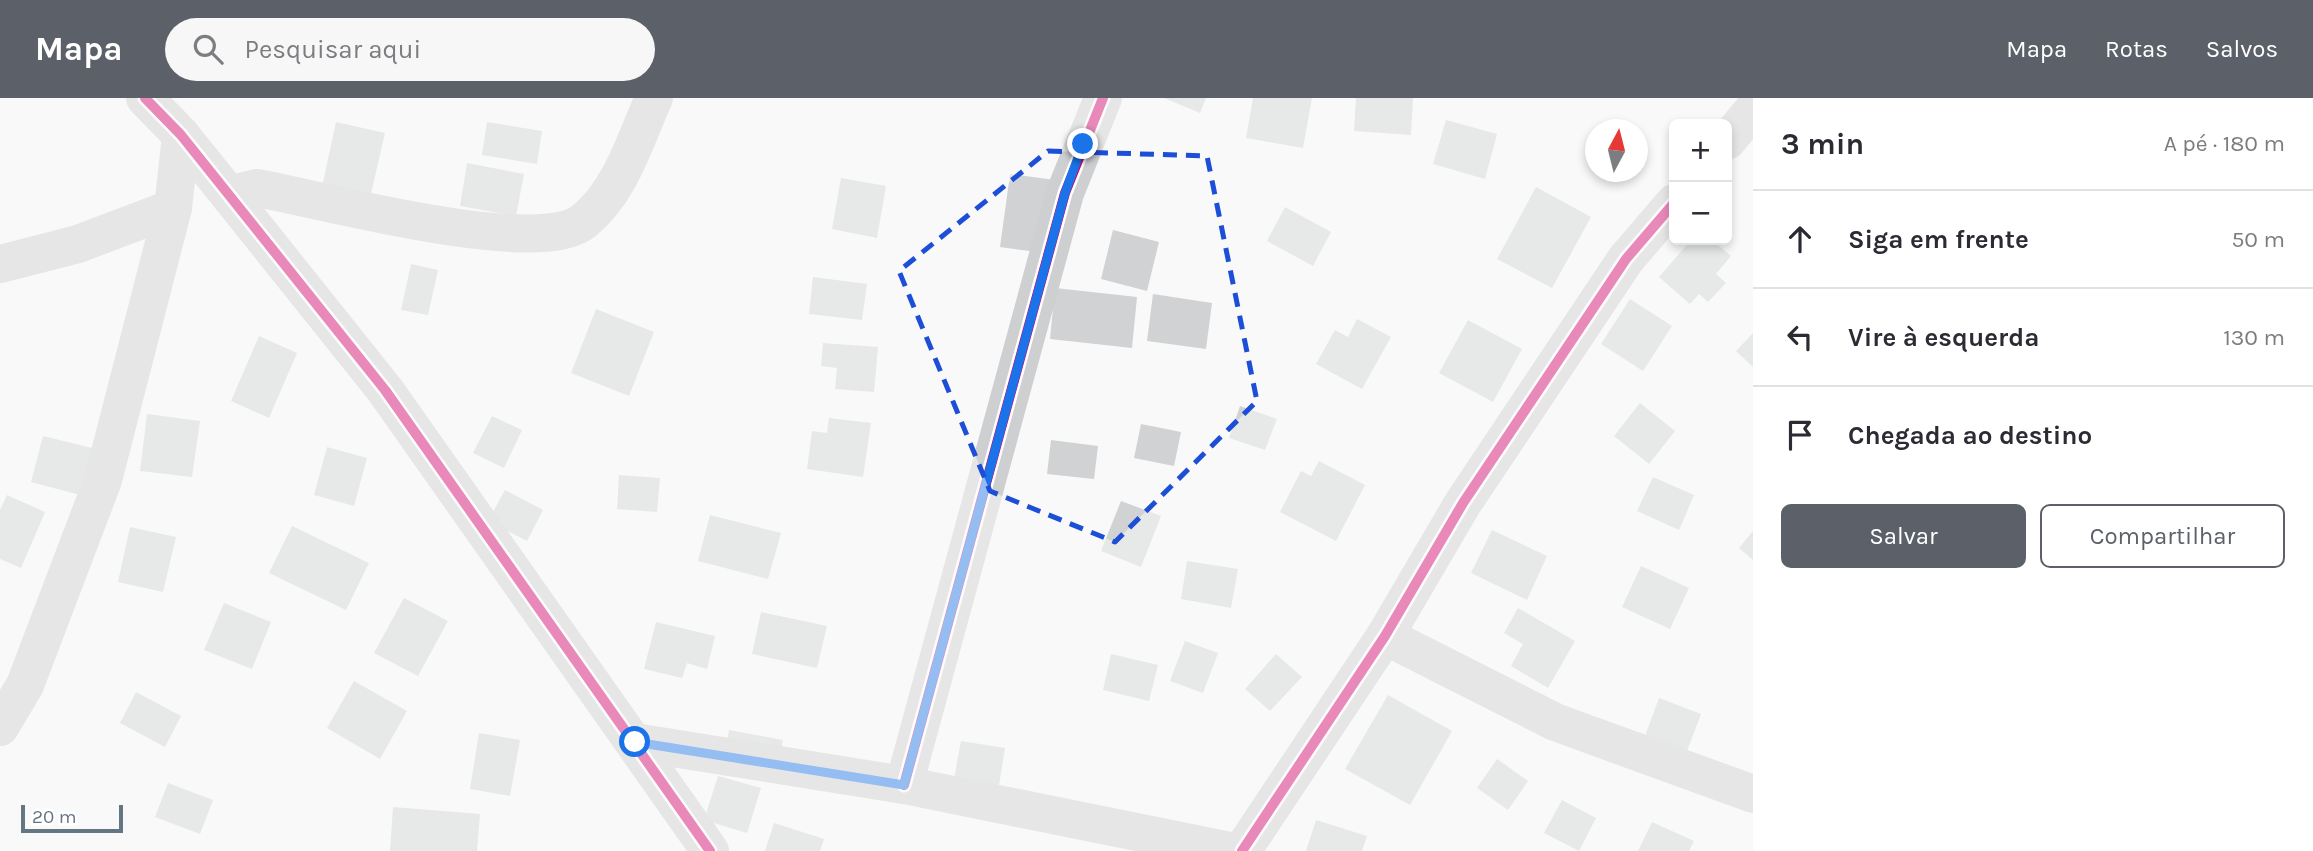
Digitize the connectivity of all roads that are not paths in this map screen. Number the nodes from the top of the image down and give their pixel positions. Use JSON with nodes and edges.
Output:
{"nodes":[{"id":1,"x":145,"y":98,"type":"edge"},
{"id":2,"x":654,"y":98,"type":"edge"},
{"id":3,"x":1103,"y":98,"type":"edge"},
{"id":4,"x":1753,"y":110,"type":"edge"},
{"id":5,"x":181,"y":135,"type":"junction"},
{"id":6,"x":1732,"y":135,"type":"edge"},
{"id":7,"x":229,"y":195,"type":"junction"},
{"id":8,"x":173,"y":208,"type":"junction"},
{"id":9,"x":1669,"y":208,"type":"edge"},
{"id":10,"x":0,"y":264,"type":"edge"},
{"id":11,"x":1385,"y":636,"type":"junction"},
{"id":12,"x":0,"y":727,"type":"edge"},
{"id":13,"x":635,"y":742,"type":"junction"},
{"id":14,"x":904,"y":785,"type":"junction"},
{"id":15,"x":1753,"y":794,"type":"edge"},
{"id":16,"x":710,"y":851,"type":"edge"},
{"id":17,"x":1231,"y":851,"type":"edge"},
{"id":18,"x":1242,"y":851,"type":"edge"}],
"edges":[{"from":1,"to":5,"type":"street"},
{"from":2,"to":7,"type":"street"},
{"from":3,"to":14,"type":"street"},
{"from":4,"to":6,"type":"street"},
{"from":5,"to":7,"type":"street"},
{"from":5,"to":8,"type":"street"},
{"from":7,"to":13,"type":"street"},
{"from":8,"to":10,"type":"street"},
{"from":8,"to":12,"type":"street"},
{"from":9,"to":11,"type":"street"},
{"from":11,"to":15,"type":"street"},
{"from":11,"to":18,"type":"street"},
{"from":13,"to":14,"type":"street"},
{"from":13,"to":16,"type":"street"},
{"from":14,"to":17,"type":"street"}]}
